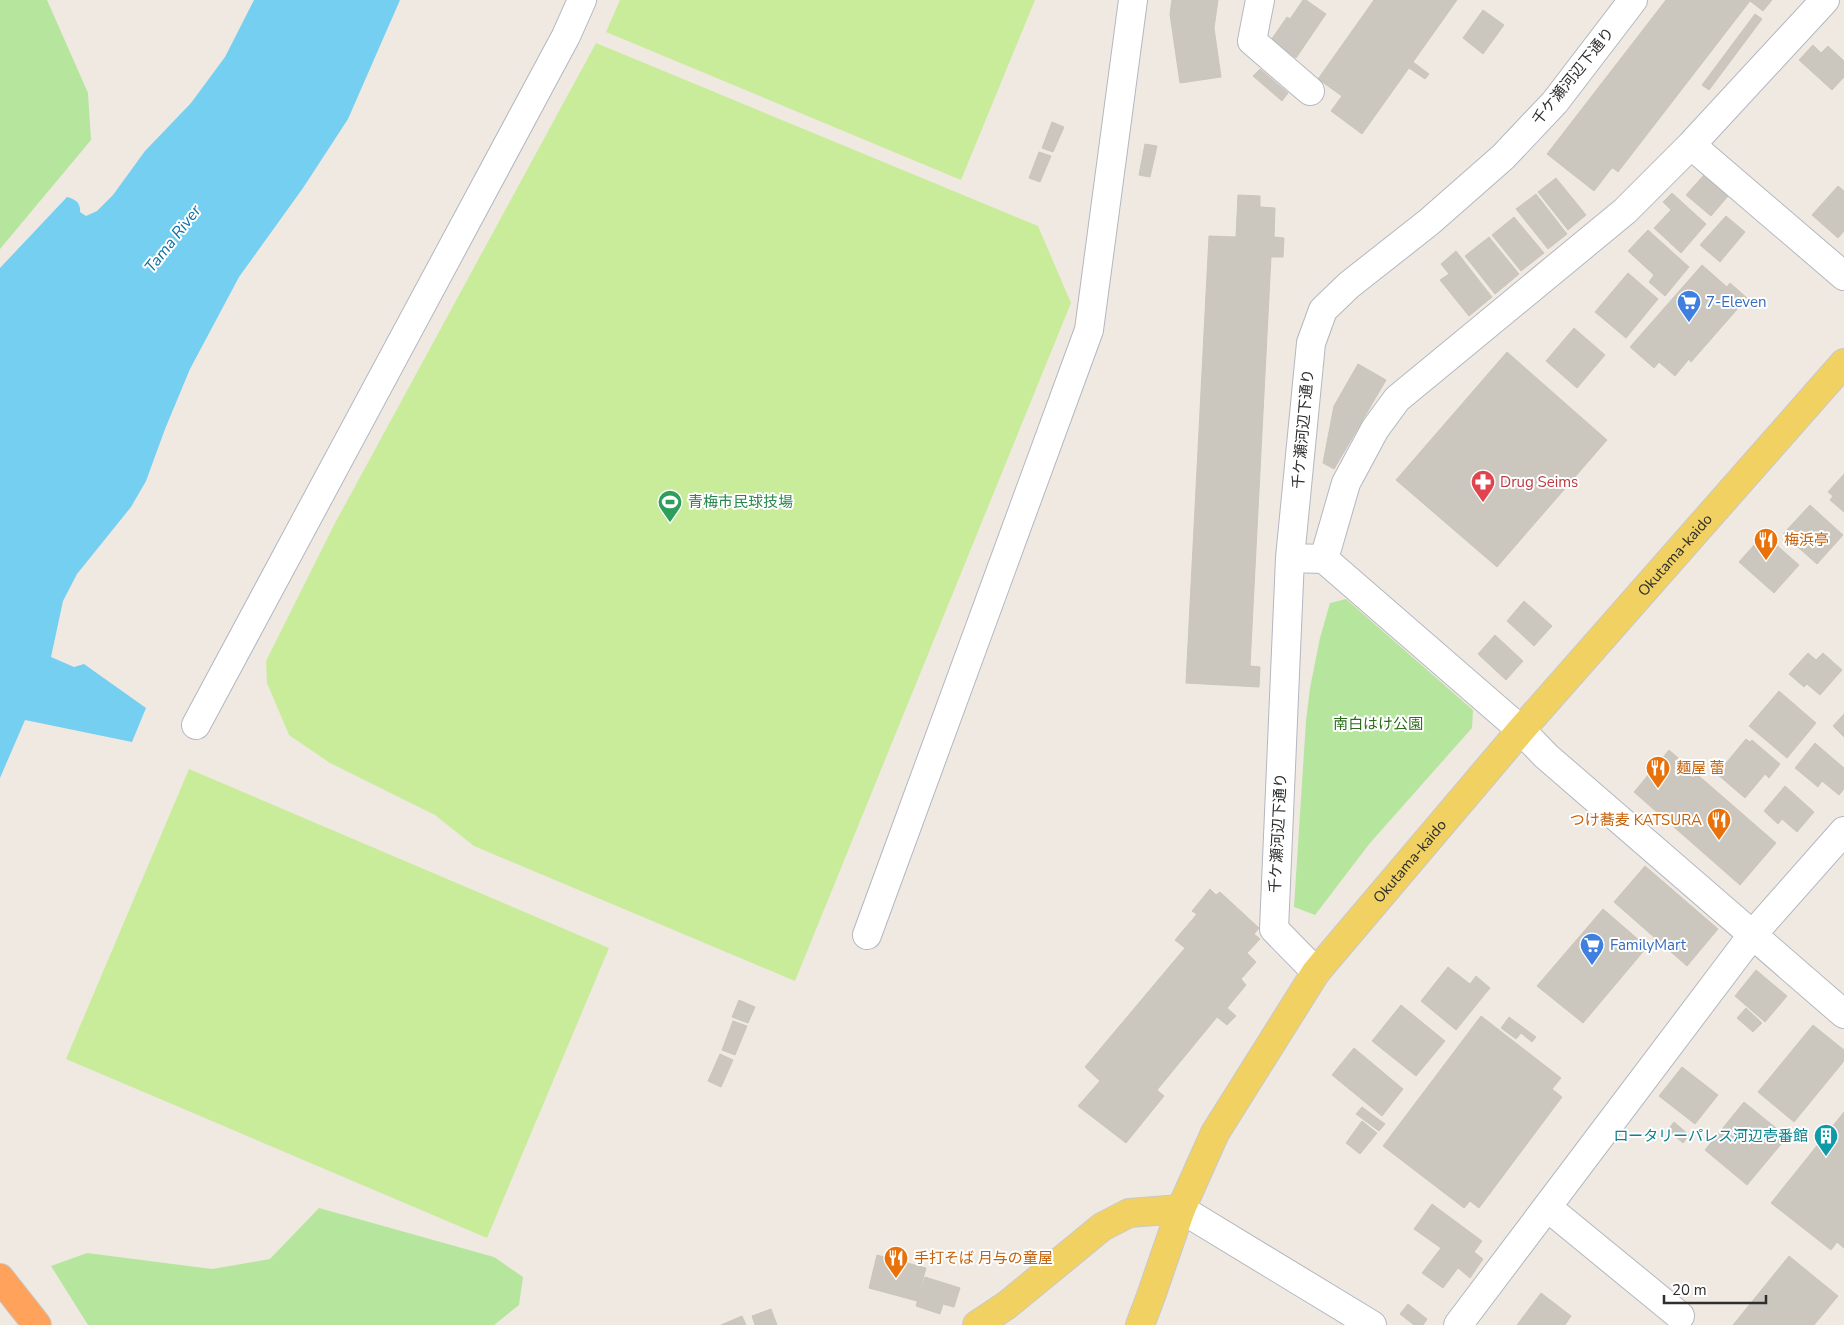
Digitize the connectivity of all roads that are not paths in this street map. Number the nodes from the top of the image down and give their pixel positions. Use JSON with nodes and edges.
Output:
{"nodes":[{"id":1,"x":582,"y":0,"type":"edge"},
{"id":2,"x":1133,"y":0,"type":"edge"},
{"id":3,"x":1260,"y":0,"type":"edge"},
{"id":4,"x":1633,"y":0,"type":"edge"},
{"id":5,"x":1825,"y":0,"type":"edge"},
{"id":6,"x":1310,"y":91,"type":"dead end"},
{"id":7,"x":1691,"y":145,"type":"junction"},
{"id":8,"x":1844,"y":276,"type":"edge"},
{"id":9,"x":1844,"y":364,"type":"edge"},
{"id":10,"x":1290,"y":558,"type":"junction"},
{"id":11,"x":1324,"y":559,"type":"junction"},
{"id":12,"x":196,"y":725,"type":"dead end"},
{"id":13,"x":1521,"y":730,"type":"junction"},
{"id":14,"x":1844,"y":830,"type":"edge"},
{"id":15,"x":867,"y":934,"type":"dead end"},
{"id":16,"x":1753,"y":934,"type":"junction"},
{"id":17,"x":1316,"y":972,"type":"junction"},
{"id":18,"x":1841,"y":1006,"type":"edge"},
{"id":19,"x":1547,"y":1207,"type":"junction"},
{"id":20,"x":1181,"y":1209,"type":"junction"},
{"id":21,"x":1,"y":1279,"type":"edge"},
{"id":22,"x":0,"y":1307,"type":"edge"},
{"id":23,"x":1680,"y":1316,"type":"dead end"},
{"id":24,"x":14,"y":1325,"type":"edge"},
{"id":25,"x":37,"y":1325,"type":"edge"},
{"id":26,"x":977,"y":1325,"type":"edge"},
{"id":27,"x":1140,"y":1325,"type":"edge"},
{"id":28,"x":1372,"y":1325,"type":"edge"},
{"id":29,"x":1458,"y":1325,"type":"edge"}],
"edges":[{"from":1,"to":12,"type":"street"},
{"from":2,"to":15,"type":"street"},
{"from":3,"to":6,"type":"street"},
{"from":4,"to":10,"type":"street","name":"千ケ瀬河辺下通り"},
{"from":5,"to":7,"type":"street"},
{"from":7,"to":8,"type":"street"},
{"from":7,"to":11,"type":"street"},
{"from":9,"to":13,"type":"main road","name":"Okutama-kaido"},
{"from":10,"to":11,"type":"street"},
{"from":10,"to":17,"type":"street","name":"千ケ瀬河辺下通り"},
{"from":11,"to":13,"type":"street"},
{"from":13,"to":16,"type":"street"},
{"from":13,"to":17,"type":"main road","name":"Okutama-kaido"},
{"from":14,"to":16,"type":"street"},
{"from":16,"to":18,"type":"street"},
{"from":16,"to":19,"type":"street"},
{"from":17,"to":20,"type":"main road","name":"Okutama-kaido"},
{"from":19,"to":23,"type":"street"},
{"from":19,"to":29,"type":"street"},
{"from":20,"to":26,"type":"main road"},
{"from":20,"to":27,"type":"main road","name":"Okutama-kaido"},
{"from":20,"to":28,"type":"street"},
{"from":21,"to":25,"type":"highway"},
{"from":22,"to":24,"type":"highway"}]}
